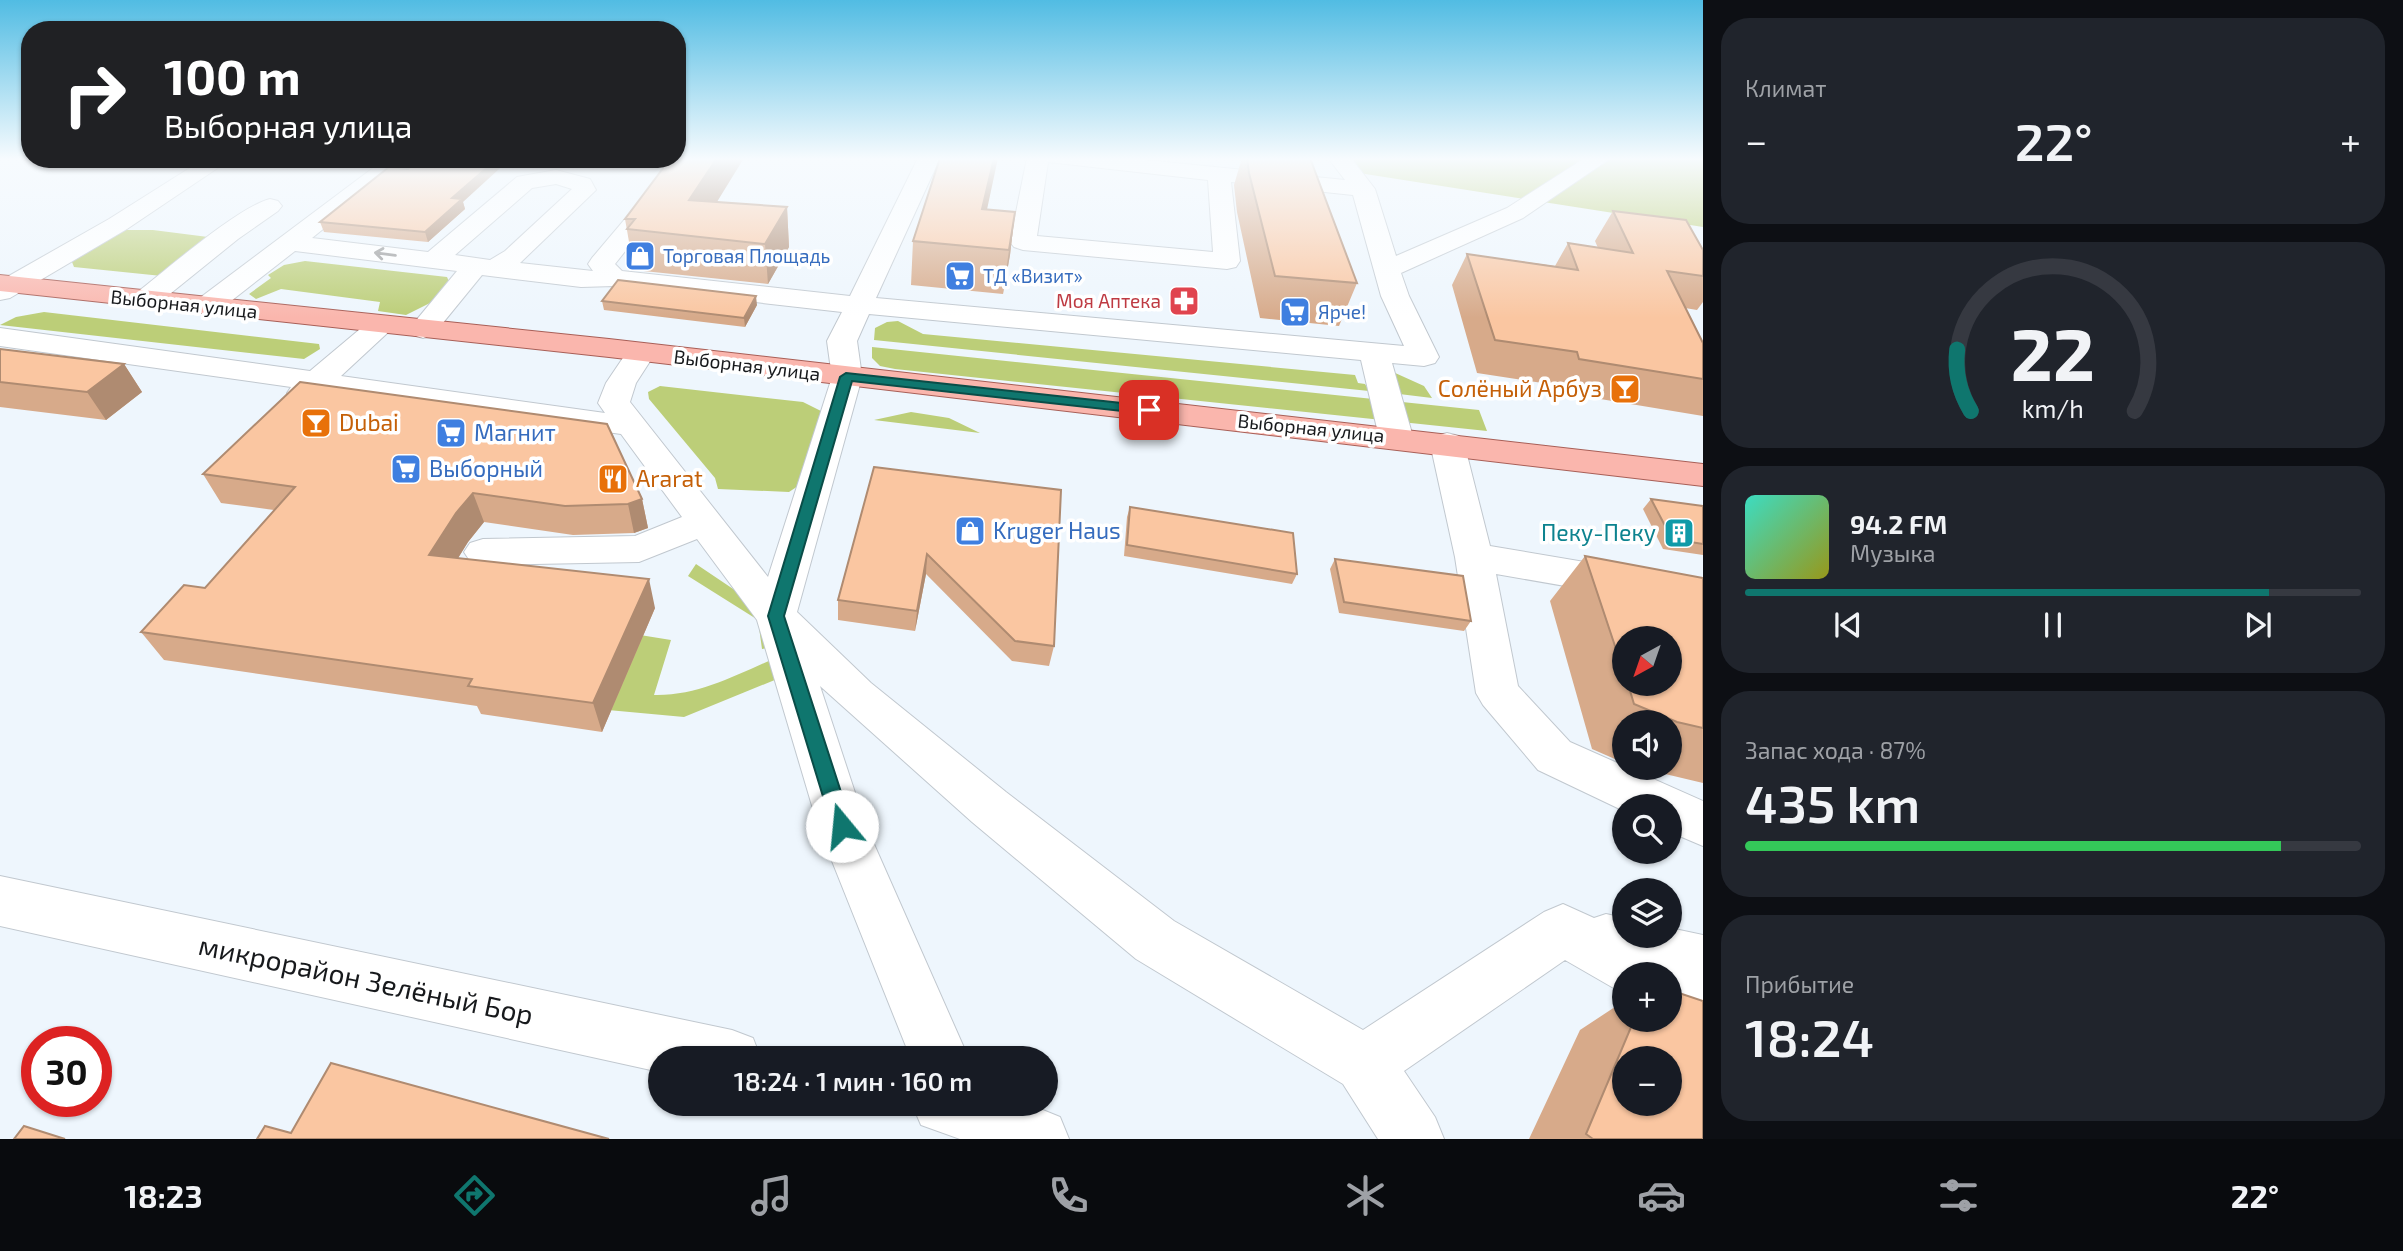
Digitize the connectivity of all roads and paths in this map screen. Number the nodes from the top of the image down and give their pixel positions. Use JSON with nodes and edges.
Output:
{"nodes":[{"id":1,"x":138,"y":211,"type":"edge"},
{"id":2,"x":262,"y":211,"type":"edge"},
{"id":3,"x":333,"y":211,"type":"edge"},
{"id":4,"x":492,"y":211,"type":"edge"},
{"id":5,"x":562,"y":211,"type":"edge"},
{"id":6,"x":644,"y":211,"type":"edge"},
{"id":7,"x":903,"y":211,"type":"edge"},
{"id":8,"x":1029,"y":211,"type":"edge"},
{"id":9,"x":1222,"y":211,"type":"edge"},
{"id":10,"x":1370,"y":211,"type":"edge"},
{"id":11,"x":1518,"y":211,"type":"edge"},
{"id":12,"x":293,"y":243,"type":"junction"},
{"id":13,"x":434,"y":260,"type":"junction"},
{"id":14,"x":487,"y":265,"type":"junction"},
{"id":15,"x":1388,"y":269,"type":"junction"},
{"id":16,"x":614,"y":278,"type":"junction"},
{"id":17,"x":4,"y":287,"type":"edge"},
{"id":18,"x":145,"y":300,"type":"junction"},
{"id":19,"x":858,"y":305,"type":"junction"},
{"id":20,"x":207,"y":306,"type":"junction"},
{"id":21,"x":382,"y":325,"type":"junction"},
{"id":22,"x":424,"y":329,"type":"junction"},
{"id":23,"x":0,"y":337,"type":"edge"},
{"id":24,"x":641,"y":352,"type":"junction"},
{"id":25,"x":1375,"y":355,"type":"junction"},
{"id":26,"x":846,"y":377,"type":"junction"},
{"id":27,"x":316,"y":381,"type":"junction"},
{"id":28,"x":286,"y":409,"type":"edge"},
{"id":29,"x":631,"y":426,"type":"junction"},
{"id":30,"x":1396,"y":438,"type":"junction"},
{"id":31,"x":1447,"y":443,"type":"junction"},
{"id":32,"x":1703,"y":475,"type":"edge"},
{"id":33,"x":704,"y":522,"type":"junction"},
{"id":34,"x":483,"y":552,"type":"dead end"},
{"id":35,"x":1474,"y":557,"type":"junction"},
{"id":36,"x":1703,"y":596,"type":"edge"},
{"id":37,"x":776,"y":616,"type":"junction"},
{"id":38,"x":1637,"y":794,"type":"edge"},
{"id":39,"x":1682,"y":815,"type":"edge"},
{"id":40,"x":1703,"y":824,"type":"edge"},
{"id":41,"x":0,"y":901,"type":"edge"},
{"id":42,"x":1563,"y":930,"type":"junction"},
{"id":43,"x":1621,"y":962,"type":"edge"},
{"id":44,"x":1703,"y":962,"type":"edge"},
{"id":45,"x":1682,"y":996,"type":"edge"},
{"id":46,"x":1703,"y":1007,"type":"edge"},
{"id":47,"x":672,"y":1046,"type":"edge"},
{"id":48,"x":931,"y":1046,"type":"edge"},
{"id":49,"x":1364,"y":1063,"type":"junction"},
{"id":50,"x":994,"y":1116,"type":"edge"},
{"id":51,"x":1038,"y":1139,"type":"edge"},
{"id":52,"x":1413,"y":1139,"type":"edge"}],
"edges":[{"from":1,"to":17,"type":"street"},
{"from":2,"to":18,"type":"street"},
{"from":3,"to":12,"type":"street"},
{"from":4,"to":13,"type":"street"},
{"from":5,"to":14,"type":"street"},
{"from":6,"to":16,"type":"street"},
{"from":7,"to":19,"type":"street"},
{"from":8,"to":9,"type":"street"},
{"from":10,"to":15,"type":"street"},
{"from":11,"to":15,"type":"street"},
{"from":13,"to":12,"type":"street","one_way":true},
{"from":12,"to":20,"type":"street"},
{"from":13,"to":14,"type":"street"},
{"from":14,"to":16,"type":"street"},
{"from":14,"to":22,"type":"street"},
{"from":15,"to":25,"type":"street"},
{"from":16,"to":19,"type":"street"},
{"from":17,"to":18,"type":"main road","name":"Выборная улица"},
{"from":18,"to":20,"type":"main road","name":"Выборная улица"},
{"from":19,"to":25,"type":"street"},
{"from":19,"to":26,"type":"street"},
{"from":20,"to":21,"type":"main road","name":"Выборная улица"},
{"from":21,"to":22,"type":"main road","name":"Выборная улица"},
{"from":21,"to":27,"type":"street"},
{"from":22,"to":24,"type":"main road","name":"Выборная улица"},
{"from":23,"to":27,"type":"street"},
{"from":24,"to":26,"type":"main road","name":"Выборная улица"},
{"from":24,"to":29,"type":"street"},
{"from":25,"to":30,"type":"street"},
{"from":26,"to":30,"type":"main road","name":"Выборная улица"},
{"from":26,"to":37,"type":"street"},
{"from":27,"to":28,"type":"street"},
{"from":27,"to":29,"type":"street"},
{"from":29,"to":33,"type":"street"},
{"from":30,"to":31,"type":"main road","name":"Выборная улица"},
{"from":31,"to":32,"type":"main road","name":"Выборная улица"},
{"from":31,"to":35,"type":"street"},
{"from":33,"to":34,"type":"street"},
{"from":33,"to":37,"type":"street"},
{"from":35,"to":36,"type":"street"},
{"from":35,"to":38,"type":"street"},
{"from":37,"to":48,"type":"street"},
{"from":37,"to":49,"type":"street"},
{"from":39,"to":40,"type":"street"},
{"from":41,"to":47,"type":"street","name":"микрорайон Зелёный Бор"},
{"from":42,"to":43,"type":"street"},
{"from":42,"to":44,"type":"street"},
{"from":42,"to":49,"type":"street"},
{"from":45,"to":46,"type":"street"},
{"from":49,"to":52,"type":"street"},
{"from":50,"to":51,"type":"street"}]}
